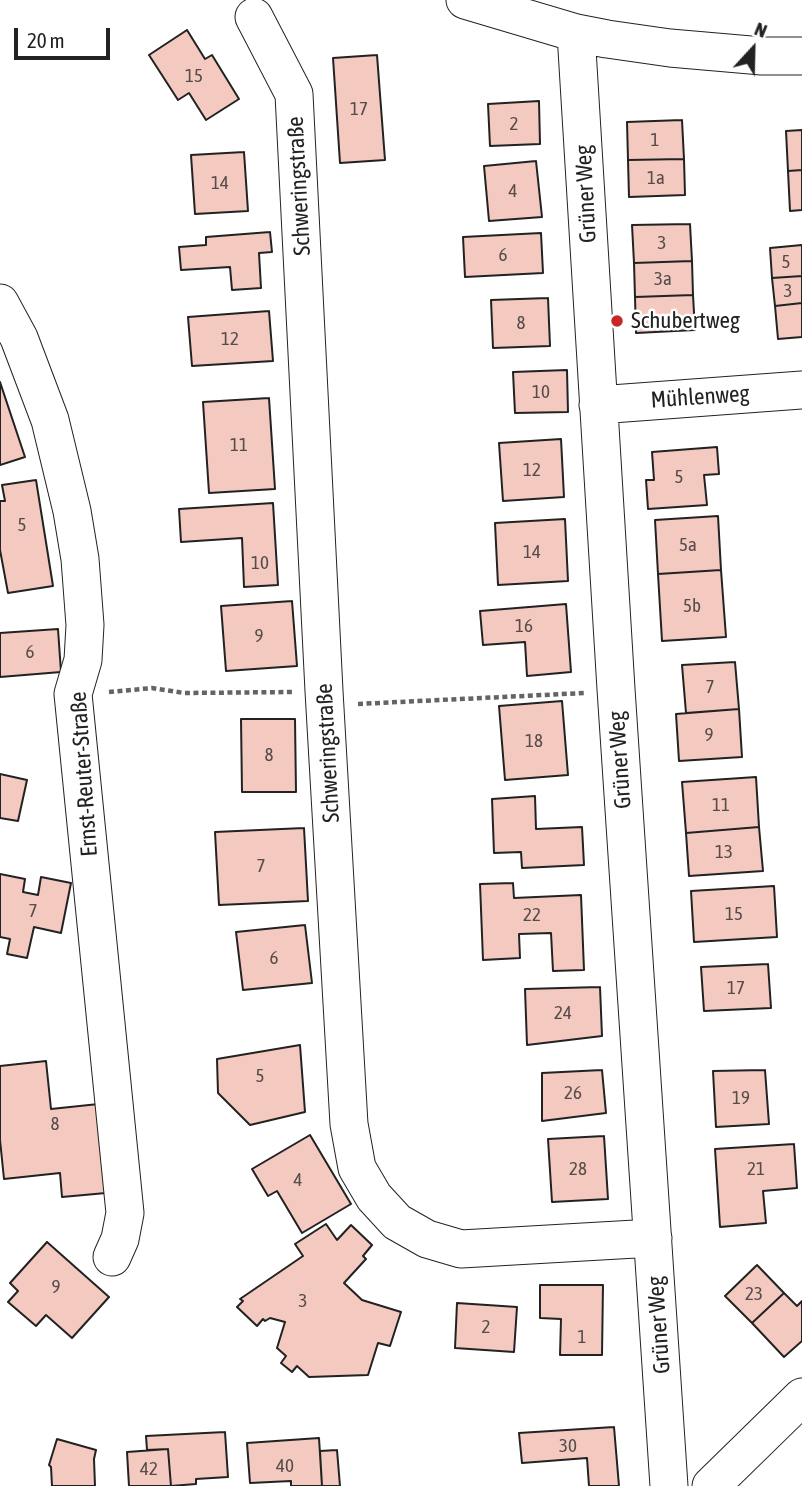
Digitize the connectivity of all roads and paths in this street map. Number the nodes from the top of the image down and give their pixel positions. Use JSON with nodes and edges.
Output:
{"nodes":[{"id":1,"x":465,"y":0,"type":"edge"},
{"id":2,"x":254,"y":17,"type":"dead end"},
{"id":3,"x":576,"y":33,"type":"junction"},
{"id":4,"x":802,"y":56,"type":"edge"},
{"id":5,"x":0,"y":303,"type":"edge"},
{"id":6,"x":802,"y":390,"type":"edge"},
{"id":7,"x":598,"y":405,"type":"junction"},
{"id":8,"x":152,"y":688,"type":"dead end"},
{"id":9,"x":616,"y":690,"type":"junction"},
{"id":10,"x":324,"y":691,"type":"junction"},
{"id":11,"x":653,"y":1237,"type":"junction"},
{"id":12,"x":112,"y":1257,"type":"dead end"},
{"id":13,"x":802,"y":1397,"type":"edge"},
{"id":14,"x":669,"y":1486,"type":"edge"},
{"id":15,"x":711,"y":1486,"type":"edge"}],
"edges":[{"from":1,"to":3,"type":"street"},
{"from":2,"to":10,"type":"street","name":"Schweringstraße"},
{"from":3,"to":4,"type":"street"},
{"from":3,"to":7,"type":"street","name":"Grüner Weg"},
{"from":5,"to":12,"type":"street","name":"Ernst-Reuter-Straße"},
{"from":6,"to":7,"type":"street","name":"Mühlenweg"},
{"from":7,"to":9,"type":"street","name":"Grüner Weg"},
{"from":8,"to":10,"type":"path"},
{"from":9,"to":10,"type":"path"},
{"from":9,"to":11,"type":"street","name":"Grüner Weg"},
{"from":10,"to":11,"type":"street","name":"Schweringstraße"},
{"from":11,"to":14,"type":"street","name":"Grüner Weg"},
{"from":13,"to":15,"type":"street"}]}
